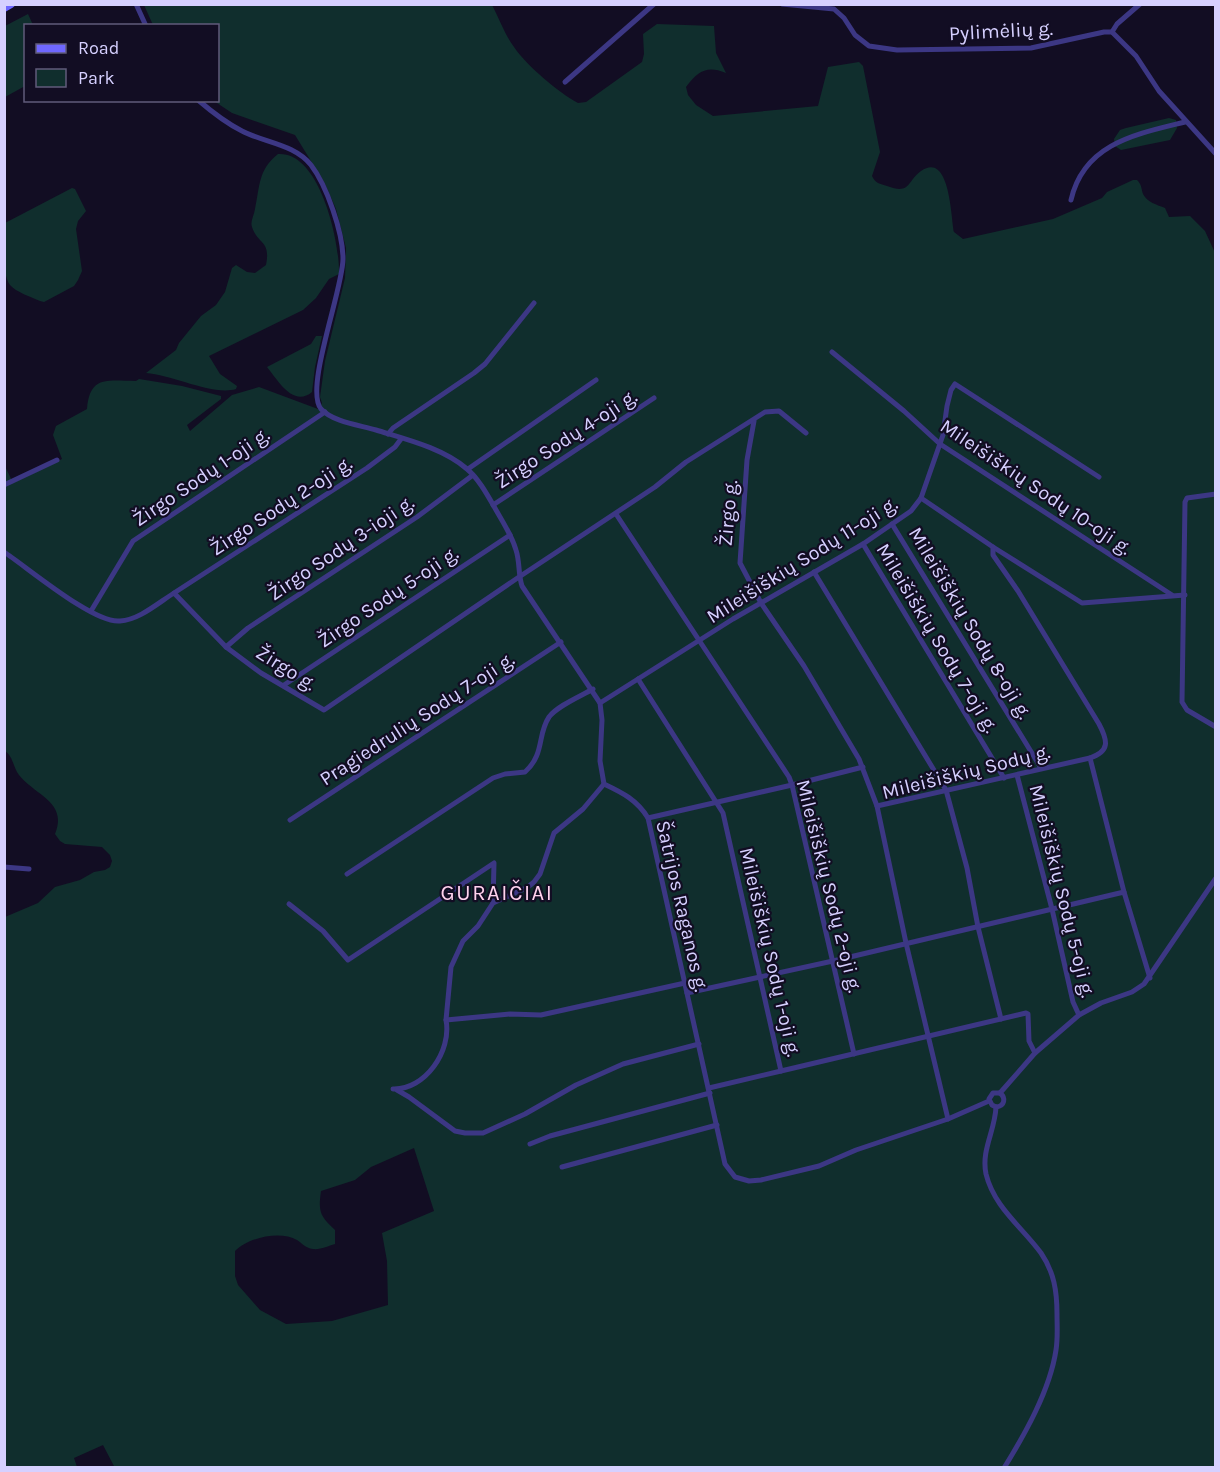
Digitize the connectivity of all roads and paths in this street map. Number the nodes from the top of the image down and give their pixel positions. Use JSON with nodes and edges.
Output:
{"nodes":[{"id":1,"x":11,"y":4,"type":"edge"},
{"id":2,"x":136,"y":4,"type":"edge"},
{"id":3,"x":654,"y":4,"type":"edge"},
{"id":4,"x":782,"y":4,"type":"edge"},
{"id":5,"x":1140,"y":4,"type":"edge"},
{"id":6,"x":4,"y":8,"type":"edge"},
{"id":7,"x":145,"y":24,"type":"edge"},
{"id":8,"x":1112,"y":32,"type":"junction"},
{"id":9,"x":565,"y":82,"type":"dead end"},
{"id":10,"x":200,"y":102,"type":"edge"},
{"id":11,"x":1185,"y":122,"type":"junction"},
{"id":12,"x":1215,"y":154,"type":"edge"},
{"id":13,"x":1071,"y":200,"type":"dead end"},
{"id":14,"x":534,"y":303,"type":"dead end"},
{"id":15,"x":832,"y":352,"type":"dead end"},
{"id":16,"x":596,"y":380,"type":"dead end"},
{"id":17,"x":654,"y":398,"type":"dead end"},
{"id":18,"x":325,"y":412,"type":"junction"},
{"id":19,"x":754,"y":421,"type":"junction"},
{"id":20,"x":806,"y":433,"type":"dead end"},
{"id":21,"x":388,"y":434,"type":"junction"},
{"id":22,"x":401,"y":439,"type":"junction"},
{"id":23,"x":940,"y":444,"type":"junction"},
{"id":24,"x":57,"y":460,"type":"dead end"},
{"id":25,"x":468,"y":469,"type":"junction"},
{"id":26,"x":473,"y":475,"type":"junction"},
{"id":27,"x":1099,"y":477,"type":"dead end"},
{"id":28,"x":4,"y":485,"type":"edge"},
{"id":29,"x":1215,"y":494,"type":"edge"},
{"id":30,"x":921,"y":498,"type":"junction"},
{"id":31,"x":493,"y":505,"type":"junction"},
{"id":32,"x":616,"y":514,"type":"junction"},
{"id":33,"x":892,"y":524,"type":"junction"},
{"id":34,"x":510,"y":535,"type":"junction"},
{"id":35,"x":863,"y":544,"type":"junction"},
{"id":36,"x":993,"y":547,"type":"junction"},
{"id":37,"x":4,"y":552,"type":"edge"},
{"id":38,"x":814,"y":572,"type":"junction"},
{"id":39,"x":519,"y":577,"type":"junction"},
{"id":40,"x":174,"y":593,"type":"junction"},
{"id":41,"x":1185,"y":594,"type":"junction"},
{"id":42,"x":1172,"y":595,"type":"junction"},
{"id":43,"x":760,"y":603,"type":"junction"},
{"id":44,"x":91,"y":611,"type":"junction"},
{"id":45,"x":561,"y":642,"type":"junction"},
{"id":46,"x":699,"y":642,"type":"junction"},
{"id":47,"x":226,"y":647,"type":"junction"},
{"id":48,"x":638,"y":679,"type":"junction"},
{"id":49,"x":284,"y":685,"type":"junction"},
{"id":50,"x":592,"y":689,"type":"junction"},
{"id":51,"x":600,"y":703,"type":"junction"},
{"id":52,"x":1215,"y":727,"type":"edge"},
{"id":53,"x":1090,"y":758,"type":"junction"},
{"id":54,"x":863,"y":767,"type":"junction"},
{"id":55,"x":1041,"y":768,"type":"junction"},
{"id":56,"x":1017,"y":775,"type":"junction"},
{"id":57,"x":1004,"y":778,"type":"junction"},
{"id":58,"x":604,"y":784,"type":"junction"},
{"id":59,"x":792,"y":785,"type":"junction"},
{"id":60,"x":946,"y":790,"type":"junction"},
{"id":61,"x":717,"y":803,"type":"junction"},
{"id":62,"x":877,"y":806,"type":"junction"},
{"id":63,"x":648,"y":818,"type":"junction"},
{"id":64,"x":290,"y":820,"type":"dead end"},
{"id":65,"x":4,"y":867,"type":"edge"},
{"id":66,"x":29,"y":869,"type":"dead end"},
{"id":67,"x":347,"y":874,"type":"dead end"},
{"id":68,"x":1215,"y":878,"type":"edge"},
{"id":69,"x":1124,"y":892,"type":"junction"},
{"id":70,"x":493,"y":903,"type":"junction"},
{"id":71,"x":289,"y":904,"type":"dead end"},
{"id":72,"x":1052,"y":909,"type":"junction"},
{"id":73,"x":978,"y":927,"type":"junction"},
{"id":74,"x":906,"y":944,"type":"junction"},
{"id":75,"x":833,"y":961,"type":"junction"},
{"id":76,"x":759,"y":978,"type":"junction"},
{"id":77,"x":1150,"y":978,"type":"junction"},
{"id":78,"x":685,"y":983,"type":"junction"},
{"id":79,"x":687,"y":993,"type":"junction"},
{"id":80,"x":1079,"y":1015,"type":"junction"},
{"id":81,"x":1001,"y":1019,"type":"junction"},
{"id":82,"x":446,"y":1020,"type":"junction"},
{"id":83,"x":928,"y":1037,"type":"junction"},
{"id":84,"x":699,"y":1044,"type":"junction"},
{"id":85,"x":1035,"y":1053,"type":"junction"},
{"id":86,"x":854,"y":1054,"type":"junction"},
{"id":87,"x":781,"y":1071,"type":"junction"},
{"id":88,"x":709,"y":1090,"type":"junction"},
{"id":89,"x":1000,"y":1093,"type":"junction"},
{"id":90,"x":989,"y":1101,"type":"junction"},
{"id":91,"x":996,"y":1107,"type":"junction"},
{"id":92,"x":948,"y":1119,"type":"junction"},
{"id":93,"x":717,"y":1125,"type":"junction"},
{"id":94,"x":530,"y":1144,"type":"dead end"},
{"id":95,"x":562,"y":1167,"type":"dead end"},
{"id":96,"x":1004,"y":1467,"type":"edge"}],
"edges":[{"from":1,"to":6,"type":"main road"},
{"from":2,"to":7,"type":"street"},
{"from":3,"to":9,"type":"street"},
{"from":4,"to":8,"type":"street","name":"Pylimėlių g."},
{"from":5,"to":8,"type":"street"},
{"from":8,"to":11,"type":"street"},
{"from":10,"to":18,"type":"street"},
{"from":11,"to":12,"type":"street"},
{"from":11,"to":13,"type":"street"},
{"from":14,"to":21,"type":"street"},
{"from":15,"to":23,"type":"street","name":"Mileišiškių Sodų 10-oji g."},
{"from":16,"to":25,"type":"street"},
{"from":17,"to":31,"type":"street","name":"Žirgo Sodų 4-oji g."},
{"from":18,"to":21,"type":"street"},
{"from":18,"to":44,"type":"street","name":"Žirgo Sodų 1-oji g."},
{"from":19,"to":20,"type":"street","name":"Žirgo g."},
{"from":19,"to":32,"type":"street","name":"Žirgo g."},
{"from":19,"to":43,"type":"street","name":"Žirgo g."},
{"from":21,"to":22,"type":"street"},
{"from":22,"to":25,"type":"street"},
{"from":22,"to":40,"type":"street","name":"Žirgo Sodų 2-oji g."},
{"from":23,"to":27,"type":"street","name":"Mileišiškių Sodų 11-oji g."},
{"from":23,"to":30,"type":"street","name":"Mileišiškių Sodų 11-oji g."},
{"from":23,"to":42,"type":"street","name":"Mileišiškių Sodų 10-oji g."},
{"from":24,"to":28,"type":"street"},
{"from":25,"to":26,"type":"street"},
{"from":26,"to":31,"type":"street"},
{"from":26,"to":47,"type":"street","name":"Žirgo Sodų 3-ioji g."},
{"from":29,"to":41,"type":"street"},
{"from":30,"to":33,"type":"street","name":"Mileišiškių Sodų 11-oji g."},
{"from":30,"to":36,"type":"street"},
{"from":31,"to":34,"type":"street"},
{"from":32,"to":39,"type":"street","name":"Žirgo g."},
{"from":32,"to":46,"type":"street"},
{"from":33,"to":35,"type":"street","name":"Mileišiškių Sodų 11-oji g."},
{"from":33,"to":55,"type":"street","name":"Mileišiškių Sodų 8-oji g."},
{"from":34,"to":39,"type":"street"},
{"from":34,"to":49,"type":"street","name":"Žirgo Sodų 5-oji g."},
{"from":35,"to":38,"type":"street","name":"Mileišiškių Sodų 11-oji g."},
{"from":35,"to":57,"type":"street","name":"Mileišiškių Sodų 7-oji g."},
{"from":36,"to":42,"type":"street"},
{"from":36,"to":53,"type":"street"},
{"from":37,"to":44,"type":"street"},
{"from":38,"to":43,"type":"street","name":"Mileišiškių Sodų 11-oji g."},
{"from":38,"to":60,"type":"street"},
{"from":39,"to":45,"type":"street"},
{"from":39,"to":49,"type":"street","name":"Žirgo g."},
{"from":40,"to":44,"type":"street"},
{"from":40,"to":47,"type":"street","name":"Žirgo g."},
{"from":41,"to":42,"type":"street"},
{"from":41,"to":52,"type":"street"},
{"from":43,"to":46,"type":"street","name":"Mileišiškių Sodų 11-oji g."},
{"from":43,"to":54,"type":"street","name":"Žirgo g."},
{"from":45,"to":50,"type":"street"},
{"from":45,"to":64,"type":"street","name":"Pragiedrulių Sodų 7-oji g."},
{"from":46,"to":48,"type":"street","name":"Mileišiškių Sodų 11-oji g."},
{"from":46,"to":59,"type":"street","name":"Mileišiškių Sodų 2-oji g."},
{"from":47,"to":49,"type":"street","name":"Žirgo g."},
{"from":48,"to":51,"type":"street","name":"Mileišiškių Sodų 11-oji g."},
{"from":48,"to":61,"type":"street","name":"Mileišiškių Sodų 1-oji g."},
{"from":50,"to":51,"type":"street"},
{"from":50,"to":67,"type":"street"},
{"from":51,"to":58,"type":"street"},
{"from":53,"to":55,"type":"street","name":"Mileišiškių Sodų g."},
{"from":53,"to":69,"type":"street"},
{"from":54,"to":59,"type":"street"},
{"from":54,"to":62,"type":"street","name":"Žirgo g."},
{"from":55,"to":56,"type":"street","name":"Mileišiškių Sodų g."},
{"from":56,"to":57,"type":"street","name":"Mileišiškių Sodų g."},
{"from":56,"to":72,"type":"street","name":"Mileišiškių Sodų 5-oji g."},
{"from":57,"to":60,"type":"street","name":"Mileišiškių Sodų g."},
{"from":58,"to":63,"type":"street","name":"Šatrijos Raganos g."},
{"from":58,"to":70,"type":"street"},
{"from":59,"to":61,"type":"street"},
{"from":59,"to":75,"type":"street","name":"Mileišiškių Sodų 2-oji g."},
{"from":60,"to":62,"type":"street","name":"Mileišiškių Sodų g."},
{"from":60,"to":73,"type":"street"},
{"from":61,"to":63,"type":"street"},
{"from":61,"to":76,"type":"street","name":"Mileišiškių Sodų 1-oji g."},
{"from":62,"to":74,"type":"street","name":"Mileišiškių Sodų g."},
{"from":63,"to":78,"type":"street","name":"Šatrijos Raganos g."},
{"from":65,"to":66,"type":"street"},
{"from":68,"to":77,"type":"street"},
{"from":69,"to":72,"type":"street"},
{"from":69,"to":77,"type":"street"},
{"from":70,"to":71,"type":"street"},
{"from":70,"to":82,"type":"street"},
{"from":72,"to":73,"type":"street"},
{"from":72,"to":80,"type":"street","name":"Mileišiškių Sodų 5-oji g."},
{"from":73,"to":74,"type":"street"},
{"from":73,"to":81,"type":"street"},
{"from":74,"to":75,"type":"street"},
{"from":74,"to":83,"type":"street","name":"Mileišiškių Sodų g."},
{"from":75,"to":76,"type":"street"},
{"from":75,"to":86,"type":"street","name":"Mileišiškių Sodų 2-oji g."},
{"from":76,"to":79,"type":"street"},
{"from":76,"to":87,"type":"street","name":"Mileišiškių Sodų 1-oji g."},
{"from":77,"to":80,"type":"street"},
{"from":78,"to":79,"type":"street","name":"Šatrijos Raganos g."},
{"from":78,"to":82,"type":"street"},
{"from":79,"to":84,"type":"street","name":"Šatrijos Raganos g."},
{"from":80,"to":85,"type":"street"},
{"from":81,"to":83,"type":"street","name":"Mileišiškių Sodų 1-oji g."},
{"from":81,"to":85,"type":"street","name":"Mileišiškių Sodų 1-oji g."},
{"from":82,"to":84,"type":"street"},
{"from":83,"to":86,"type":"street","name":"Mileišiškių Sodų 1-oji g."},
{"from":83,"to":92,"type":"street","name":"Mileišiškių Sodų g."},
{"from":84,"to":88,"type":"street","name":"Šatrijos Raganos g."},
{"from":85,"to":89,"type":"street"},
{"from":86,"to":87,"type":"street","name":"Mileišiškių Sodų 1-oji g."},
{"from":87,"to":88,"type":"street"},
{"from":88,"to":93,"type":"street","name":"Šatrijos Raganos g."},
{"from":88,"to":94,"type":"street"},
{"from":89,"to":90,"type":"street"},
{"from":89,"to":91,"type":"street"},
{"from":90,"to":91,"type":"street"},
{"from":90,"to":92,"type":"street","name":"Šatrijos Raganos g."},
{"from":91,"to":96,"type":"street"},
{"from":92,"to":93,"type":"street","name":"Šatrijos Raganos g."},
{"from":93,"to":95,"type":"street"}]}
